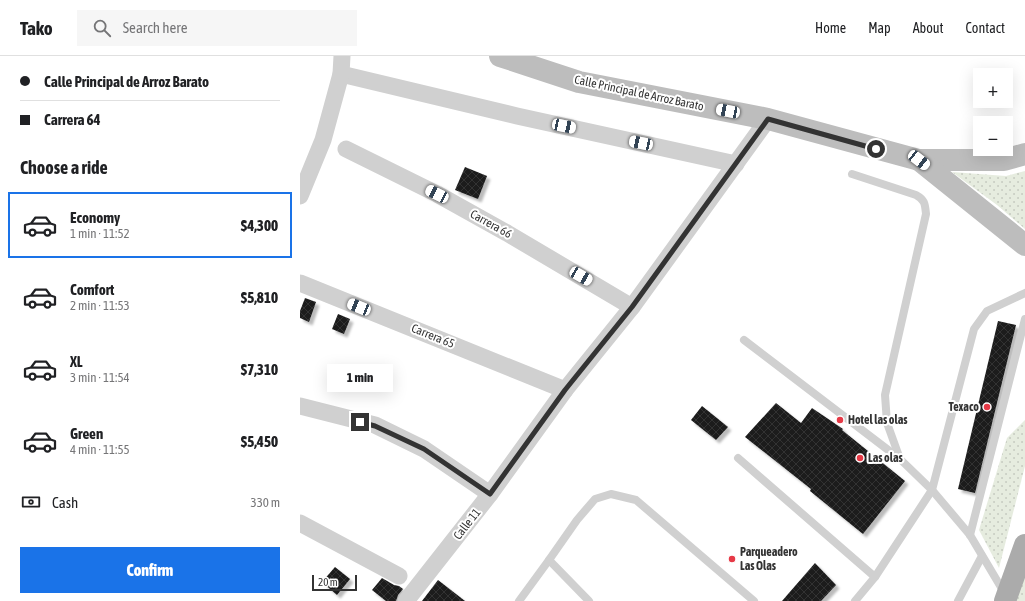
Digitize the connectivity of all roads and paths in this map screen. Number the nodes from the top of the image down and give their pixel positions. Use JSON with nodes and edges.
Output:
{"nodes":[{"id":1,"x":342,"y":56,"type":"edge"},
{"id":2,"x":500,"y":56,"type":"edge"},
{"id":3,"x":341,"y":74,"type":"junction"},
{"id":4,"x":768,"y":119,"type":"junction"},
{"id":5,"x":346,"y":149,"type":"dead end"},
{"id":6,"x":1025,"y":154,"type":"edge"},
{"id":7,"x":919,"y":160,"type":"junction"},
{"id":8,"x":736,"y":164,"type":"junction"},
{"id":9,"x":852,"y":174,"type":"dead end"},
{"id":10,"x":300,"y":196,"type":"edge"},
{"id":11,"x":1025,"y":245,"type":"edge"},
{"id":12,"x":300,"y":283,"type":"edge"},
{"id":13,"x":1025,"y":293,"type":"edge"},
{"id":14,"x":632,"y":307,"type":"junction"},
{"id":15,"x":1025,"y":319,"type":"edge"},
{"id":16,"x":744,"y":340,"type":"dead end"},
{"id":17,"x":565,"y":390,"type":"junction"},
{"id":18,"x":300,"y":406,"type":"edge"},
{"id":19,"x":738,"y":458,"type":"dead end"},
{"id":20,"x":900,"y":459,"type":"junction"},
{"id":21,"x":932,"y":490,"type":"junction"},
{"id":22,"x":490,"y":494,"type":"junction"},
{"id":23,"x":300,"y":524,"type":"edge"},
{"id":24,"x":970,"y":535,"type":"junction"},
{"id":25,"x":1025,"y":545,"type":"edge"},
{"id":26,"x":982,"y":556,"type":"junction"},
{"id":27,"x":549,"y":560,"type":"junction"},
{"id":28,"x":400,"y":576,"type":"dead end"},
{"id":29,"x":875,"y":577,"type":"junction"},
{"id":30,"x":1006,"y":599,"type":"edge"},
{"id":31,"x":406,"y":601,"type":"edge"},
{"id":32,"x":519,"y":601,"type":"edge"},
{"id":33,"x":589,"y":601,"type":"edge"},
{"id":34,"x":754,"y":601,"type":"edge"},
{"id":35,"x":855,"y":601,"type":"edge"},
{"id":36,"x":958,"y":601,"type":"edge"}],
"edges":[{"from":1,"to":3,"type":"street"},
{"from":2,"to":4,"type":"street","name":"Calle Principal de Arroz Barato"},
{"from":3,"to":8,"type":"street"},
{"from":3,"to":10,"type":"street"},
{"from":4,"to":7,"type":"street","name":"Calle Principal de Arroz Barato"},
{"from":4,"to":8,"type":"street","name":"Calle 11"},
{"from":5,"to":14,"type":"street","name":"Carrera 66"},
{"from":6,"to":7,"type":"street","name":"Calle Principal de Arroz Barato"},
{"from":7,"to":11,"type":"street","name":"Calle Principal de Arroz Barato"},
{"from":8,"to":14,"type":"street","name":"Calle 11"},
{"from":9,"to":20,"type":"lane"},
{"from":12,"to":17,"type":"street","name":"Carrera 65"},
{"from":13,"to":21,"type":"lane"},
{"from":14,"to":17,"type":"street","name":"Calle 11"},
{"from":15,"to":24,"type":"lane"},
{"from":16,"to":20,"type":"lane"},
{"from":17,"to":22,"type":"street","name":"Calle 11"},
{"from":18,"to":22,"type":"street"},
{"from":19,"to":29,"type":"lane"},
{"from":20,"to":21,"type":"lane"},
{"from":21,"to":24,"type":"lane"},
{"from":21,"to":29,"type":"lane"},
{"from":22,"to":31,"type":"street","name":"Calle 11"},
{"from":23,"to":28,"type":"street"},
{"from":24,"to":26,"type":"lane"},
{"from":25,"to":30,"type":"main road"},
{"from":26,"to":30,"type":"lane"},
{"from":26,"to":36,"type":"lane"},
{"from":27,"to":32,"type":"lane"},
{"from":27,"to":33,"type":"lane"},
{"from":27,"to":34,"type":"lane"},
{"from":29,"to":35,"type":"lane"}]}
